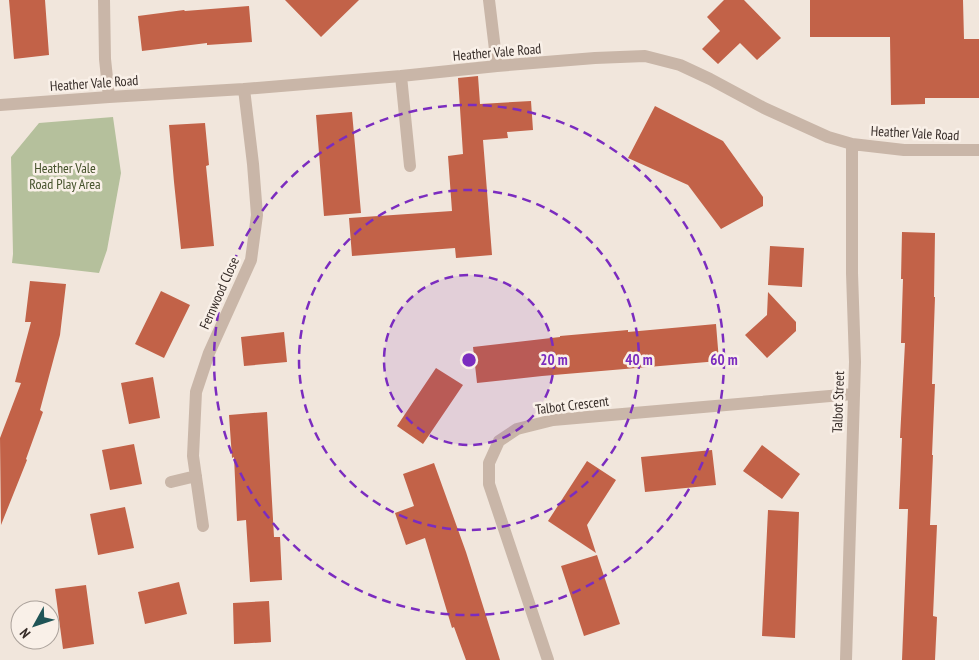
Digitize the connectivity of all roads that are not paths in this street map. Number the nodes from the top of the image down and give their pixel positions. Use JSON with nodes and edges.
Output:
{"nodes":[{"id":1,"x":104,"y":0,"type":"edge"},
{"id":2,"x":489,"y":0,"type":"edge"},
{"id":3,"x":497,"y":66,"type":"junction"},
{"id":4,"x":401,"y":76,"type":"junction"},
{"id":5,"x":244,"y":89,"type":"junction"},
{"id":6,"x":109,"y":97,"type":"junction"},
{"id":7,"x":0,"y":105,"type":"edge"},
{"id":8,"x":852,"y":144,"type":"junction"},
{"id":9,"x":979,"y":150,"type":"edge"},
{"id":10,"x":410,"y":166,"type":"dead end"},
{"id":11,"x":853,"y":394,"type":"junction"},
{"id":12,"x":196,"y":476,"type":"junction"},
{"id":13,"x":171,"y":482,"type":"dead end"},
{"id":14,"x":203,"y":526,"type":"dead end"},
{"id":15,"x":548,"y":660,"type":"edge"},
{"id":16,"x":846,"y":660,"type":"edge"}],
"edges":[{"from":1,"to":6,"type":"street"},
{"from":2,"to":3,"type":"street"},
{"from":3,"to":4,"type":"street","name":"Heather Vale Road"},
{"from":3,"to":8,"type":"street","name":"Heather Vale Road"},
{"from":4,"to":5,"type":"street","name":"Heather Vale Road"},
{"from":4,"to":10,"type":"street"},
{"from":5,"to":6,"type":"street","name":"Heather Vale Road"},
{"from":5,"to":12,"type":"street","name":"Fernwood Close"},
{"from":6,"to":7,"type":"street","name":"Heather Vale Road"},
{"from":8,"to":9,"type":"street","name":"Heather Vale Road"},
{"from":8,"to":11,"type":"street","name":"Talbot Street"},
{"from":11,"to":15,"type":"street","name":"Talbot Crescent"},
{"from":11,"to":16,"type":"street","name":"Talbot Street"},
{"from":12,"to":13,"type":"street"},
{"from":12,"to":14,"type":"street","name":"Fernwood Close"}]}
